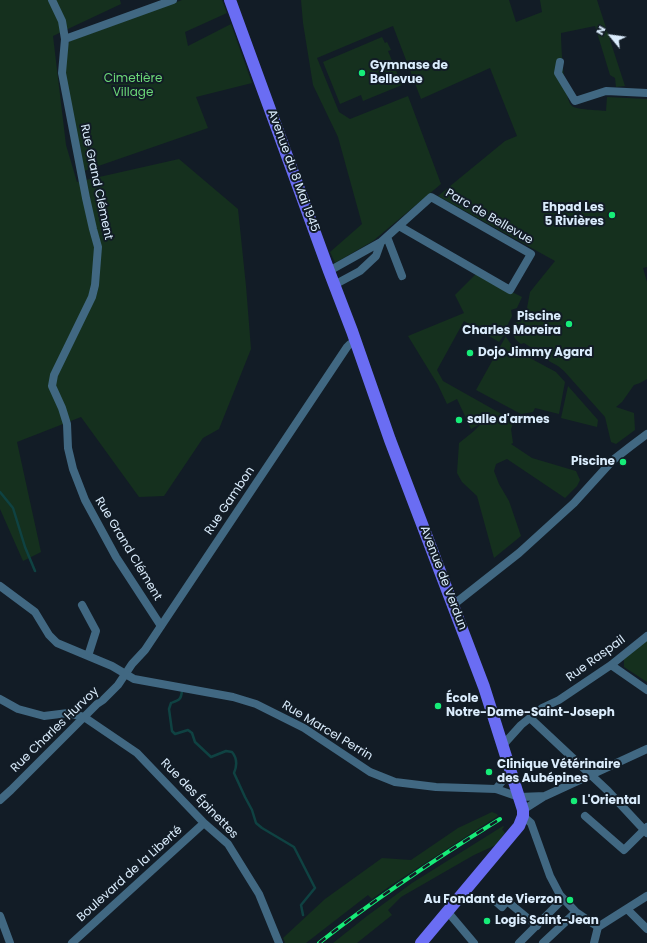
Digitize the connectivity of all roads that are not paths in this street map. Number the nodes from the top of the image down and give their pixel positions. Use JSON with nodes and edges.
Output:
{"nodes":[{"id":1,"x":52,"y":0,"type":"edge"},
{"id":2,"x":173,"y":0,"type":"edge"},
{"id":3,"x":230,"y":0,"type":"edge"},
{"id":4,"x":66,"y":39,"type":"junction"},
{"id":5,"x":560,"y":62,"type":"dead end"},
{"id":6,"x":647,"y":93,"type":"edge"},
{"id":7,"x":399,"y":226,"type":"junction"},
{"id":8,"x":384,"y":240,"type":"junction"},
{"id":9,"x":329,"y":272,"type":"junction"},
{"id":10,"x":402,"y":276,"type":"dead end"},
{"id":11,"x":334,"y":285,"type":"junction"},
{"id":12,"x":356,"y":342,"type":"junction"},
{"id":13,"x":647,"y":434,"type":"edge"},
{"id":14,"x":0,"y":586,"type":"edge"},
{"id":15,"x":82,"y":605,"type":"dead end"},
{"id":16,"x":453,"y":605,"type":"junction"},
{"id":17,"x":161,"y":626,"type":"junction"},
{"id":18,"x":647,"y":636,"type":"edge"},
{"id":19,"x":88,"y":656,"type":"junction"},
{"id":20,"x":611,"y":666,"type":"junction"},
{"id":21,"x":125,"y":674,"type":"junction"},
{"id":22,"x":647,"y":690,"type":"edge"},
{"id":23,"x":0,"y":699,"type":"edge"},
{"id":24,"x":84,"y":717,"type":"junction"},
{"id":25,"x":530,"y":718,"type":"junction"},
{"id":26,"x":503,"y":745,"type":"junction"},
{"id":27,"x":647,"y":749,"type":"edge"},
{"id":28,"x":511,"y":770,"type":"junction"},
{"id":29,"x":590,"y":775,"type":"junction"},
{"id":30,"x":496,"y":789,"type":"junction"},
{"id":31,"x":545,"y":796,"type":"junction"},
{"id":32,"x":519,"y":797,"type":"junction"},
{"id":33,"x":0,"y":800,"type":"edge"},
{"id":34,"x":523,"y":813,"type":"junction"},
{"id":35,"x":585,"y":816,"type":"dead end"},
{"id":36,"x":204,"y":823,"type":"junction"},
{"id":37,"x":646,"y":830,"type":"edge"},
{"id":38,"x":647,"y":896,"type":"edge"},
{"id":39,"x":492,"y":898,"type":"dead end"},
{"id":40,"x":560,"y":900,"type":"junction"},
{"id":41,"x":627,"y":909,"type":"junction"},
{"id":42,"x":447,"y":911,"type":"junction"},
{"id":43,"x":574,"y":914,"type":"junction"},
{"id":44,"x":0,"y":916,"type":"edge"},
{"id":45,"x":537,"y":926,"type":"junction"},
{"id":46,"x":598,"y":927,"type":"junction"},
{"id":47,"x":647,"y":929,"type":"edge"},
{"id":48,"x":593,"y":942,"type":"edge"},
{"id":49,"x":10,"y":943,"type":"edge"},
{"id":50,"x":72,"y":943,"type":"edge"},
{"id":51,"x":279,"y":943,"type":"edge"},
{"id":52,"x":421,"y":943,"type":"edge"},
{"id":53,"x":474,"y":943,"type":"edge"},
{"id":54,"x":519,"y":943,"type":"edge"},
{"id":55,"x":543,"y":943,"type":"edge"}],
"edges":[{"from":1,"to":4,"type":"street"},
{"from":2,"to":4,"type":"street"},
{"from":3,"to":9,"type":"main road","name":"Avenue du 8 Mai 1945"},
{"from":4,"to":17,"type":"street","name":"Rue Grand Clément"},
{"from":5,"to":6,"type":"street"},
{"from":7,"to":7,"type":"street","name":"Parc de Bellevue"},
{"from":7,"to":8,"type":"street","name":"Parc de Bellevue"},
{"from":8,"to":9,"type":"street","name":"Parc de Bellevue"},
{"from":8,"to":10,"type":"street"},
{"from":8,"to":11,"type":"street","name":"Parc de Bellevue"},
{"from":9,"to":11,"type":"main road","name":"Avenue du 8 Mai 1945"},
{"from":11,"to":12,"type":"main road","name":"Avenue du 8 Mai 1945"},
{"from":12,"to":16,"type":"main road","name":"Avenue de Verdun"},
{"from":12,"to":17,"type":"street","name":"Rue Gambon"},
{"from":13,"to":16,"type":"street"},
{"from":14,"to":19,"type":"street","name":"Rue Marcel Perrin"},
{"from":15,"to":19,"type":"street"},
{"from":16,"to":26,"type":"main road","name":"Avenue de Verdun"},
{"from":17,"to":21,"type":"street","name":"Rue Gambon"},
{"from":18,"to":20,"type":"street","name":"Rue Raspail"},
{"from":19,"to":21,"type":"street","name":"Rue Marcel Perrin"},
{"from":20,"to":22,"type":"street"},
{"from":20,"to":25,"type":"street","name":"Rue Raspail"},
{"from":21,"to":24,"type":"street","name":"Rue Charles Hurvoy"},
{"from":21,"to":30,"type":"street","name":"Rue Marcel Perrin"},
{"from":23,"to":24,"type":"street"},
{"from":24,"to":33,"type":"street","name":"Rue Charles Hurvoy"},
{"from":24,"to":36,"type":"street","name":"Rue des Épinettes"},
{"from":25,"to":26,"type":"street","name":"Rue Raspail"},
{"from":25,"to":29,"type":"street"},
{"from":26,"to":28,"type":"main road","name":"Avenue de Verdun"},
{"from":27,"to":29,"type":"street"},
{"from":28,"to":30,"type":"street"},
{"from":28,"to":32,"type":"main road","name":"Avenue de Verdun"},
{"from":29,"to":31,"type":"street"},
{"from":29,"to":37,"type":"street"},
{"from":30,"to":32,"type":"street","name":"Rue Marcel Perrin"},
{"from":31,"to":32,"type":"street"},
{"from":31,"to":34,"type":"street"},
{"from":32,"to":34,"type":"main road","name":"Avenue de Verdun"},
{"from":34,"to":40,"type":"street"},
{"from":34,"to":42,"type":"main road"},
{"from":35,"to":37,"type":"street"},
{"from":36,"to":50,"type":"street","name":"Boulevard de la Liberté"},
{"from":36,"to":51,"type":"street","name":"Rue des Épinettes"},
{"from":38,"to":41,"type":"street"},
{"from":39,"to":45,"type":"street"},
{"from":40,"to":43,"type":"street"},
{"from":40,"to":45,"type":"street"},
{"from":41,"to":46,"type":"street"},
{"from":41,"to":47,"type":"street"},
{"from":42,"to":52,"type":"main road"},
{"from":42,"to":53,"type":"street"},
{"from":43,"to":46,"type":"street"},
{"from":43,"to":55,"type":"street"},
{"from":44,"to":49,"type":"street"},
{"from":45,"to":54,"type":"street"},
{"from":46,"to":48,"type":"street"}]}
